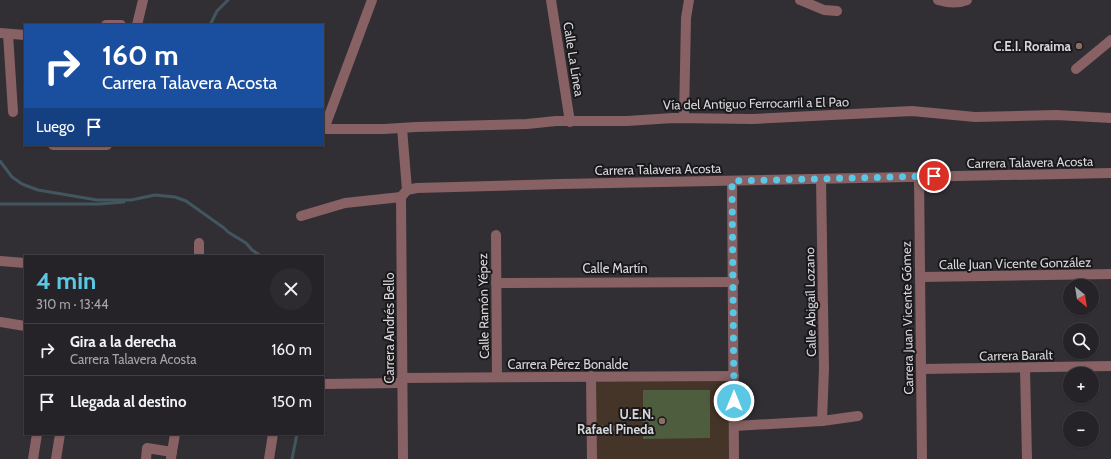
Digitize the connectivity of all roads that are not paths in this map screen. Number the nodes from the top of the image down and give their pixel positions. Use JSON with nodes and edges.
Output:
{"nodes":[{"id":1,"x":143,"y":0,"type":"edge"},
{"id":2,"x":372,"y":0,"type":"edge"},
{"id":3,"x":551,"y":0,"type":"edge"},
{"id":4,"x":689,"y":0,"type":"edge"},
{"id":5,"x":800,"y":0,"type":"edge"},
{"id":6,"x":938,"y":0,"type":"edge"},
{"id":7,"x":967,"y":0,"type":"edge"},
{"id":8,"x":837,"y":11,"type":"dead end"},
{"id":9,"x":137,"y":24,"type":"edge"},
{"id":10,"x":4,"y":33,"type":"edge"},
{"id":11,"x":24,"y":35,"type":"edge"},
{"id":12,"x":1111,"y":40,"type":"edge"},
{"id":13,"x":1076,"y":69,"type":"dead end"},
{"id":14,"x":13,"y":112,"type":"dead end"},
{"id":15,"x":684,"y":118,"type":"junction"},
{"id":16,"x":1111,"y":118,"type":"edge"},
{"id":17,"x":570,"y":122,"type":"junction"},
{"id":18,"x":324,"y":126,"type":"edge"},
{"id":19,"x":402,"y":128,"type":"junction"},
{"id":20,"x":324,"y":129,"type":"edge"},
{"id":21,"x":1111,"y":173,"type":"edge"},
{"id":22,"x":919,"y":176,"type":"junction"},
{"id":23,"x":821,"y":179,"type":"junction"},
{"id":24,"x":732,"y":181,"type":"junction"},
{"id":25,"x":404,"y":193,"type":"junction"},
{"id":26,"x":300,"y":216,"type":"dead end"},
{"id":27,"x":496,"y":235,"type":"dead end"},
{"id":28,"x":199,"y":243,"type":"dead end"},
{"id":29,"x":199,"y":255,"type":"edge"},
{"id":30,"x":0,"y":261,"type":"edge"},
{"id":31,"x":24,"y":263,"type":"edge"},
{"id":32,"x":1111,"y":274,"type":"edge"},
{"id":33,"x":920,"y":277,"type":"junction"},
{"id":34,"x":734,"y":282,"type":"junction"},
{"id":35,"x":496,"y":283,"type":"junction"},
{"id":36,"x":0,"y":322,"type":"edge"},
{"id":37,"x":24,"y":326,"type":"edge"},
{"id":38,"x":1111,"y":366,"type":"edge"},
{"id":39,"x":1025,"y":368,"type":"junction"},
{"id":40,"x":921,"y":369,"type":"junction"},
{"id":41,"x":590,"y":376,"type":"junction"},
{"id":42,"x":734,"y":376,"type":"junction"},
{"id":43,"x":497,"y":377,"type":"junction"},
{"id":44,"x":402,"y":381,"type":"junction"},
{"id":45,"x":324,"y":384,"type":"edge"},
{"id":46,"x":858,"y":416,"type":"dead end"},
{"id":47,"x":820,"y":421,"type":"junction"},
{"id":48,"x":734,"y":426,"type":"junction"},
{"id":49,"x":591,"y":430,"type":"junction"},
{"id":50,"x":612,"y":430,"type":"dead end"},
{"id":51,"x":37,"y":435,"type":"edge"},
{"id":52,"x":60,"y":435,"type":"edge"},
{"id":53,"x":175,"y":435,"type":"edge"},
{"id":54,"x":273,"y":435,"type":"edge"},
{"id":55,"x":171,"y":456,"type":"edge"},
{"id":56,"x":33,"y":459,"type":"edge"},
{"id":57,"x":56,"y":459,"type":"edge"},
{"id":58,"x":146,"y":459,"type":"edge"},
{"id":59,"x":269,"y":459,"type":"edge"},
{"id":60,"x":403,"y":459,"type":"edge"},
{"id":61,"x":592,"y":459,"type":"edge"},
{"id":62,"x":734,"y":459,"type":"edge"},
{"id":63,"x":922,"y":459,"type":"edge"},
{"id":64,"x":1027,"y":459,"type":"edge"}],
"edges":[{"from":1,"to":9,"type":"street"},
{"from":2,"to":18,"type":"street"},
{"from":3,"to":17,"type":"street","name":"Calle La Línea"},
{"from":4,"to":15,"type":"street"},
{"from":5,"to":8,"type":"street"},
{"from":6,"to":7,"type":"street"},
{"from":10,"to":11,"type":"street"},
{"from":10,"to":14,"type":"street"},
{"from":12,"to":13,"type":"street"},
{"from":15,"to":16,"type":"street","name":"Vía del Antiguo Ferrocarril a El Pao"},
{"from":15,"to":17,"type":"street","name":"Vía del Antiguo Ferrocarril a El Pao"},
{"from":17,"to":19,"type":"street","name":"Vía del Antiguo Ferrocarril a El Pao"},
{"from":19,"to":20,"type":"street","name":"Vía del Antiguo Ferrocarril a El Pao"},
{"from":19,"to":25,"type":"street","name":"Carrera Andrés Bello"},
{"from":21,"to":22,"type":"street","name":"Carrera Talavera Acosta"},
{"from":22,"to":23,"type":"street","name":"Carrera Talavera Acosta"},
{"from":22,"to":33,"type":"street","name":"Carrera Juan Vicente Gómez"},
{"from":23,"to":24,"type":"street","name":"Carrera Talavera Acosta"},
{"from":23,"to":47,"type":"street","name":"Calle Abigaíl Lozano"},
{"from":24,"to":25,"type":"street","name":"Carrera Talavera Acosta"},
{"from":24,"to":34,"type":"street"},
{"from":25,"to":26,"type":"street","name":"Carrera Talavera Acosta"},
{"from":25,"to":44,"type":"street","name":"Carrera Andrés Bello"},
{"from":27,"to":35,"type":"street","name":"Calle Ramón Yépez"},
{"from":28,"to":29,"type":"street"},
{"from":30,"to":31,"type":"street"},
{"from":32,"to":33,"type":"street","name":"Calle Juan Vicente González"},
{"from":33,"to":40,"type":"street","name":"Carrera Juan Vicente Gómez"},
{"from":34,"to":35,"type":"street","name":"Calle Martín"},
{"from":34,"to":42,"type":"street"},
{"from":35,"to":43,"type":"street","name":"Calle Ramón Yépez"},
{"from":36,"to":37,"type":"street"},
{"from":38,"to":39,"type":"street","name":"Carrera Baralt"},
{"from":39,"to":40,"type":"street","name":"Carrera Baralt"},
{"from":39,"to":64,"type":"street"},
{"from":40,"to":63,"type":"street","name":"Carrera Juan Vicente Gómez"},
{"from":41,"to":42,"type":"street","name":"Carrera Pérez Bonalde"},
{"from":41,"to":43,"type":"street","name":"Carrera Pérez Bonalde"},
{"from":41,"to":49,"type":"street"},
{"from":42,"to":48,"type":"street"},
{"from":43,"to":44,"type":"street","name":"Carrera Pérez Bonalde"},
{"from":44,"to":45,"type":"street","name":"Carrera Pérez Bonalde"},
{"from":44,"to":60,"type":"street","name":"Carrera Andrés Bello"},
{"from":46,"to":47,"type":"street"},
{"from":47,"to":48,"type":"street"},
{"from":48,"to":62,"type":"street"},
{"from":49,"to":50,"type":"street"},
{"from":49,"to":61,"type":"street"},
{"from":51,"to":56,"type":"street"},
{"from":52,"to":57,"type":"street"},
{"from":53,"to":55,"type":"street"},
{"from":54,"to":59,"type":"street"},
{"from":55,"to":58,"type":"street"}]}
